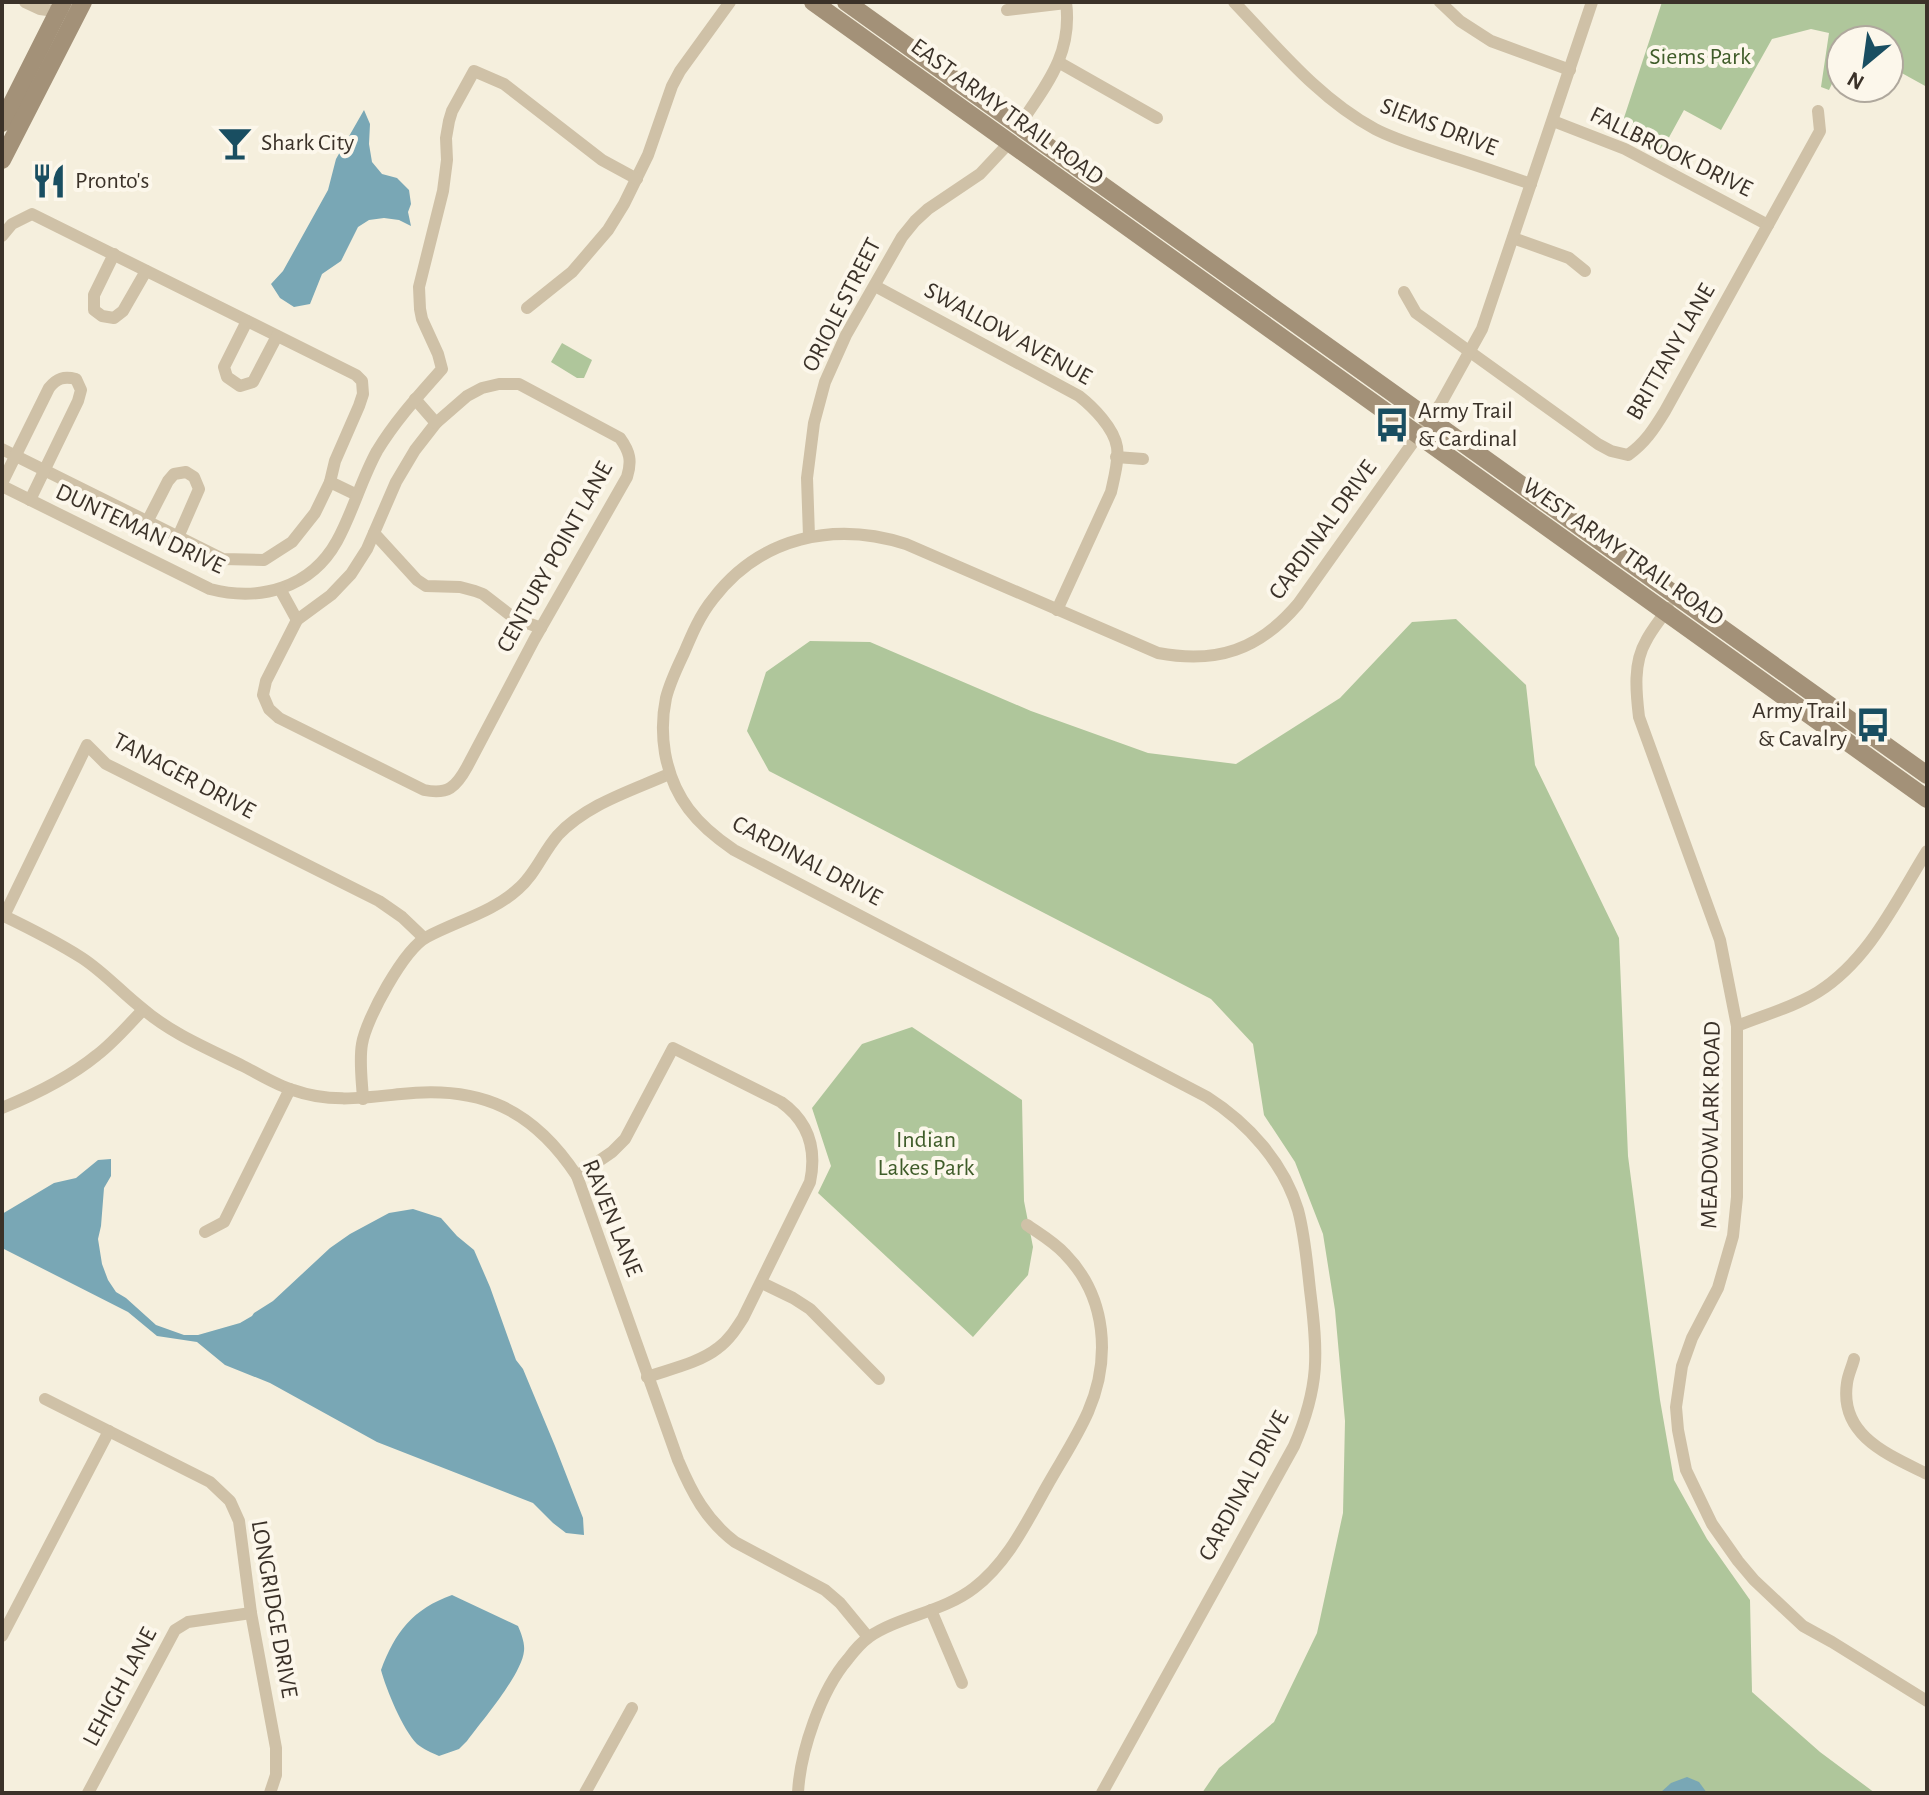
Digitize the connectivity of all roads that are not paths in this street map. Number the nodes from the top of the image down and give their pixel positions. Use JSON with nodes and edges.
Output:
{"nodes":[{"id":1,"x":25,"y":2,"type":"edge"},
{"id":2,"x":730,"y":2,"type":"edge"},
{"id":3,"x":813,"y":2,"type":"edge"},
{"id":4,"x":846,"y":2,"type":"edge"},
{"id":5,"x":1066,"y":2,"type":"edge"},
{"id":6,"x":1234,"y":2,"type":"edge"},
{"id":7,"x":1440,"y":2,"type":"edge"},
{"id":8,"x":1592,"y":2,"type":"edge"},
{"id":9,"x":70,"y":8,"type":"edge"},
{"id":10,"x":1007,"y":10,"type":"dead end"},
{"id":11,"x":1060,"y":63,"type":"junction"},
{"id":12,"x":1570,"y":70,"type":"junction"},
{"id":13,"x":1818,"y":111,"type":"dead end"},
{"id":14,"x":1157,"y":118,"type":"dead end"},
{"id":15,"x":1553,"y":121,"type":"junction"},
{"id":16,"x":2,"y":123,"type":"edge"},
{"id":17,"x":1015,"y":134,"type":"junction"},
{"id":18,"x":2,"y":160,"type":"edge"},
{"id":19,"x":637,"y":179,"type":"junction"},
{"id":20,"x":1531,"y":184,"type":"junction"},
{"id":21,"x":1768,"y":225,"type":"junction"},
{"id":22,"x":2,"y":236,"type":"edge"},
{"id":23,"x":1513,"y":238,"type":"junction"},
{"id":24,"x":1179,"y":252,"type":"joint"},
{"id":25,"x":114,"y":254,"type":"junction"},
{"id":26,"x":146,"y":271,"type":"junction"},
{"id":27,"x":1585,"y":271,"type":"dead end"},
{"id":28,"x":875,"y":286,"type":"junction"},
{"id":29,"x":1404,"y":292,"type":"dead end"},
{"id":30,"x":527,"y":308,"type":"dead end"},
{"id":31,"x":247,"y":321,"type":"junction"},
{"id":32,"x":277,"y":336,"type":"junction"},
{"id":33,"x":1470,"y":352,"type":"junction"},
{"id":34,"x":415,"y":399,"type":"junction"},
{"id":35,"x":436,"y":423,"type":"junction"},
{"id":36,"x":1424,"y":428,"type":"junction"},
{"id":37,"x":2,"y":449,"type":"edge"},
{"id":38,"x":16,"y":456,"type":"junction"},
{"id":39,"x":1116,"y":457,"type":"junction"},
{"id":40,"x":1143,"y":459,"type":"dead end"},
{"id":41,"x":45,"y":471,"type":"junction"},
{"id":42,"x":330,"y":482,"type":"junction"},
{"id":43,"x":2,"y":485,"type":"edge"},
{"id":44,"x":357,"y":495,"type":"junction"},
{"id":45,"x":30,"y":500,"type":"junction"},
{"id":46,"x":148,"y":520,"type":"junction"},
{"id":47,"x":374,"y":533,"type":"junction"},
{"id":48,"x":809,"y":536,"type":"junction"},
{"id":49,"x":178,"y":537,"type":"junction"},
{"id":50,"x":280,"y":589,"type":"junction"},
{"id":51,"x":1671,"y":604,"type":"junction"},
{"id":52,"x":1057,"y":610,"type":"junction"},
{"id":53,"x":297,"y":620,"type":"junction"},
{"id":54,"x":541,"y":628,"type":"junction"},
{"id":55,"x":669,"y":774,"type":"junction"},
{"id":56,"x":1927,"y":775,"type":"edge"},
{"id":57,"x":1927,"y":799,"type":"edge"},
{"id":58,"x":1927,"y":851,"type":"edge"},
{"id":59,"x":3,"y":915,"type":"edge"},
{"id":60,"x":424,"y":938,"type":"junction"},
{"id":61,"x":143,"y":1010,"type":"junction"},
{"id":62,"x":1737,"y":1026,"type":"junction"},
{"id":63,"x":290,"y":1089,"type":"junction"},
{"id":64,"x":363,"y":1099,"type":"junction"},
{"id":65,"x":2,"y":1108,"type":"edge"},
{"id":66,"x":577,"y":1176,"type":"junction"},
{"id":67,"x":1027,"y":1225,"type":"dead end"},
{"id":68,"x":205,"y":1232,"type":"dead end"},
{"id":69,"x":762,"y":1283,"type":"junction"},
{"id":70,"x":1854,"y":1359,"type":"dead end"},
{"id":71,"x":647,"y":1377,"type":"junction"},
{"id":72,"x":879,"y":1379,"type":"dead end"},
{"id":73,"x":45,"y":1399,"type":"dead end"},
{"id":74,"x":109,"y":1431,"type":"junction"},
{"id":75,"x":1927,"y":1474,"type":"edge"},
{"id":76,"x":931,"y":1610,"type":"junction"},
{"id":77,"x":251,"y":1613,"type":"junction"},
{"id":78,"x":2,"y":1636,"type":"edge"},
{"id":79,"x":868,"y":1637,"type":"junction"},
{"id":80,"x":962,"y":1683,"type":"dead end"},
{"id":81,"x":1927,"y":1701,"type":"edge"},
{"id":82,"x":632,"y":1708,"type":"dead end"},
{"id":83,"x":88,"y":1793,"type":"edge"},
{"id":84,"x":270,"y":1793,"type":"edge"},
{"id":85,"x":585,"y":1793,"type":"edge"},
{"id":86,"x":798,"y":1793,"type":"edge"},
{"id":87,"x":1102,"y":1793,"type":"edge"}],
"edges":[{"from":1,"to":9,"type":"street"},
{"from":2,"to":19,"type":"street"},
{"from":3,"to":17,"type":"main road","name":"EAST ARMY TRAIL ROAD"},
{"from":4,"to":17,"type":"main road","name":"EAST ARMY TRAIL ROAD"},
{"from":5,"to":10,"type":"street"},
{"from":5,"to":11,"type":"street"},
{"from":6,"to":20,"type":"street","name":"SIEMS DRIVE"},
{"from":7,"to":12,"type":"street"},
{"from":8,"to":12,"type":"street","name":"CARDINAL DRIVE"},
{"from":9,"to":16,"type":"main road"},
{"from":9,"to":18,"type":"main road"},
{"from":11,"to":14,"type":"street"},
{"from":11,"to":17,"type":"street","name":"ORIOLE STREET"},
{"from":12,"to":15,"type":"street","name":"CARDINAL DRIVE"},
{"from":13,"to":21,"type":"street"},
{"from":15,"to":20,"type":"street","name":"CARDINAL DRIVE"},
{"from":15,"to":21,"type":"street","name":"FALLBROOK DRIVE"},
{"from":17,"to":24,"type":"main road","name":"EAST ARMY TRAIL ROAD"},
{"from":17,"to":28,"type":"street","name":"ORIOLE STREET"},
{"from":19,"to":30,"type":"street"},
{"from":19,"to":34,"type":"street","name":"DUNTEMAN DRIVE"},
{"from":20,"to":23,"type":"street","name":"CARDINAL DRIVE"},
{"from":21,"to":33,"type":"street","name":"BRITTANY LANE"},
{"from":22,"to":25,"type":"street"},
{"from":23,"to":27,"type":"street"},
{"from":23,"to":33,"type":"street","name":"CARDINAL DRIVE"},
{"from":24,"to":36,"type":"main road","name":"WEST ARMY TRAIL ROAD"},
{"from":25,"to":26,"type":"street"},
{"from":25,"to":26,"type":"street"},
{"from":26,"to":31,"type":"street"},
{"from":28,"to":39,"type":"street","name":"SWALLOW AVENUE"},
{"from":28,"to":48,"type":"street","name":"ORIOLE STREET"},
{"from":29,"to":33,"type":"street"},
{"from":31,"to":32,"type":"street"},
{"from":31,"to":32,"type":"street"},
{"from":32,"to":42,"type":"street"},
{"from":33,"to":36,"type":"street","name":"CARDINAL DRIVE"},
{"from":34,"to":35,"type":"street"},
{"from":34,"to":44,"type":"street","name":"DUNTEMAN DRIVE"},
{"from":35,"to":47,"type":"street","name":"CENTURY POINT LANE"},
{"from":35,"to":54,"type":"street","name":"CENTURY POINT LANE"},
{"from":36,"to":51,"type":"main road","name":"WEST ARMY TRAIL ROAD"},
{"from":36,"to":52,"type":"street","name":"CARDINAL DRIVE"},
{"from":37,"to":38,"type":"street"},
{"from":38,"to":41,"type":"street"},
{"from":38,"to":41,"type":"street"},
{"from":38,"to":43,"type":"street"},
{"from":39,"to":40,"type":"street"},
{"from":39,"to":52,"type":"street","name":"SWALLOW AVENUE"},
{"from":41,"to":45,"type":"street"},
{"from":41,"to":46,"type":"street"},
{"from":42,"to":44,"type":"street"},
{"from":42,"to":49,"type":"street"},
{"from":43,"to":45,"type":"street","name":"DUNTEMAN DRIVE"},
{"from":44,"to":50,"type":"street","name":"DUNTEMAN DRIVE"},
{"from":45,"to":50,"type":"street","name":"DUNTEMAN DRIVE"},
{"from":46,"to":49,"type":"street"},
{"from":46,"to":49,"type":"street"},
{"from":47,"to":53,"type":"street","name":"CENTURY POINT LANE"},
{"from":47,"to":54,"type":"street"},
{"from":48,"to":52,"type":"street","name":"CARDINAL DRIVE"},
{"from":48,"to":55,"type":"street","name":"CARDINAL DRIVE"},
{"from":50,"to":53,"type":"street"},
{"from":51,"to":56,"type":"main road","name":"WEST ARMY TRAIL ROAD"},
{"from":51,"to":57,"type":"main road","name":"WEST ARMY TRAIL ROAD"},
{"from":51,"to":62,"type":"street","name":"MEADOWLARK ROAD"},
{"from":53,"to":54,"type":"street","name":"CENTURY POINT LANE"},
{"from":55,"to":60,"type":"street"},
{"from":55,"to":87,"type":"street","name":"CARDINAL DRIVE"},
{"from":58,"to":62,"type":"street"},
{"from":59,"to":60,"type":"street","name":"TANAGER DRIVE"},
{"from":59,"to":61,"type":"street","name":"RAVEN LANE"},
{"from":60,"to":64,"type":"street"},
{"from":61,"to":63,"type":"street","name":"RAVEN LANE"},
{"from":61,"to":65,"type":"street"},
{"from":62,"to":81,"type":"street","name":"MEADOWLARK ROAD"},
{"from":63,"to":64,"type":"street","name":"RAVEN LANE"},
{"from":63,"to":68,"type":"street"},
{"from":64,"to":66,"type":"street","name":"RAVEN LANE"},
{"from":66,"to":69,"type":"street"},
{"from":66,"to":71,"type":"street","name":"RAVEN LANE"},
{"from":67,"to":76,"type":"street"},
{"from":69,"to":71,"type":"street"},
{"from":69,"to":72,"type":"street"},
{"from":70,"to":75,"type":"street"},
{"from":71,"to":79,"type":"street","name":"RAVEN LANE"},
{"from":73,"to":74,"type":"street","name":"LONGRIDGE DRIVE"},
{"from":74,"to":77,"type":"street","name":"LONGRIDGE DRIVE"},
{"from":74,"to":78,"type":"street"},
{"from":76,"to":79,"type":"street"},
{"from":76,"to":80,"type":"street"},
{"from":77,"to":83,"type":"street","name":"LEHIGH LANE"},
{"from":77,"to":84,"type":"street","name":"LONGRIDGE DRIVE"},
{"from":79,"to":86,"type":"street"},
{"from":82,"to":85,"type":"street"}]}
